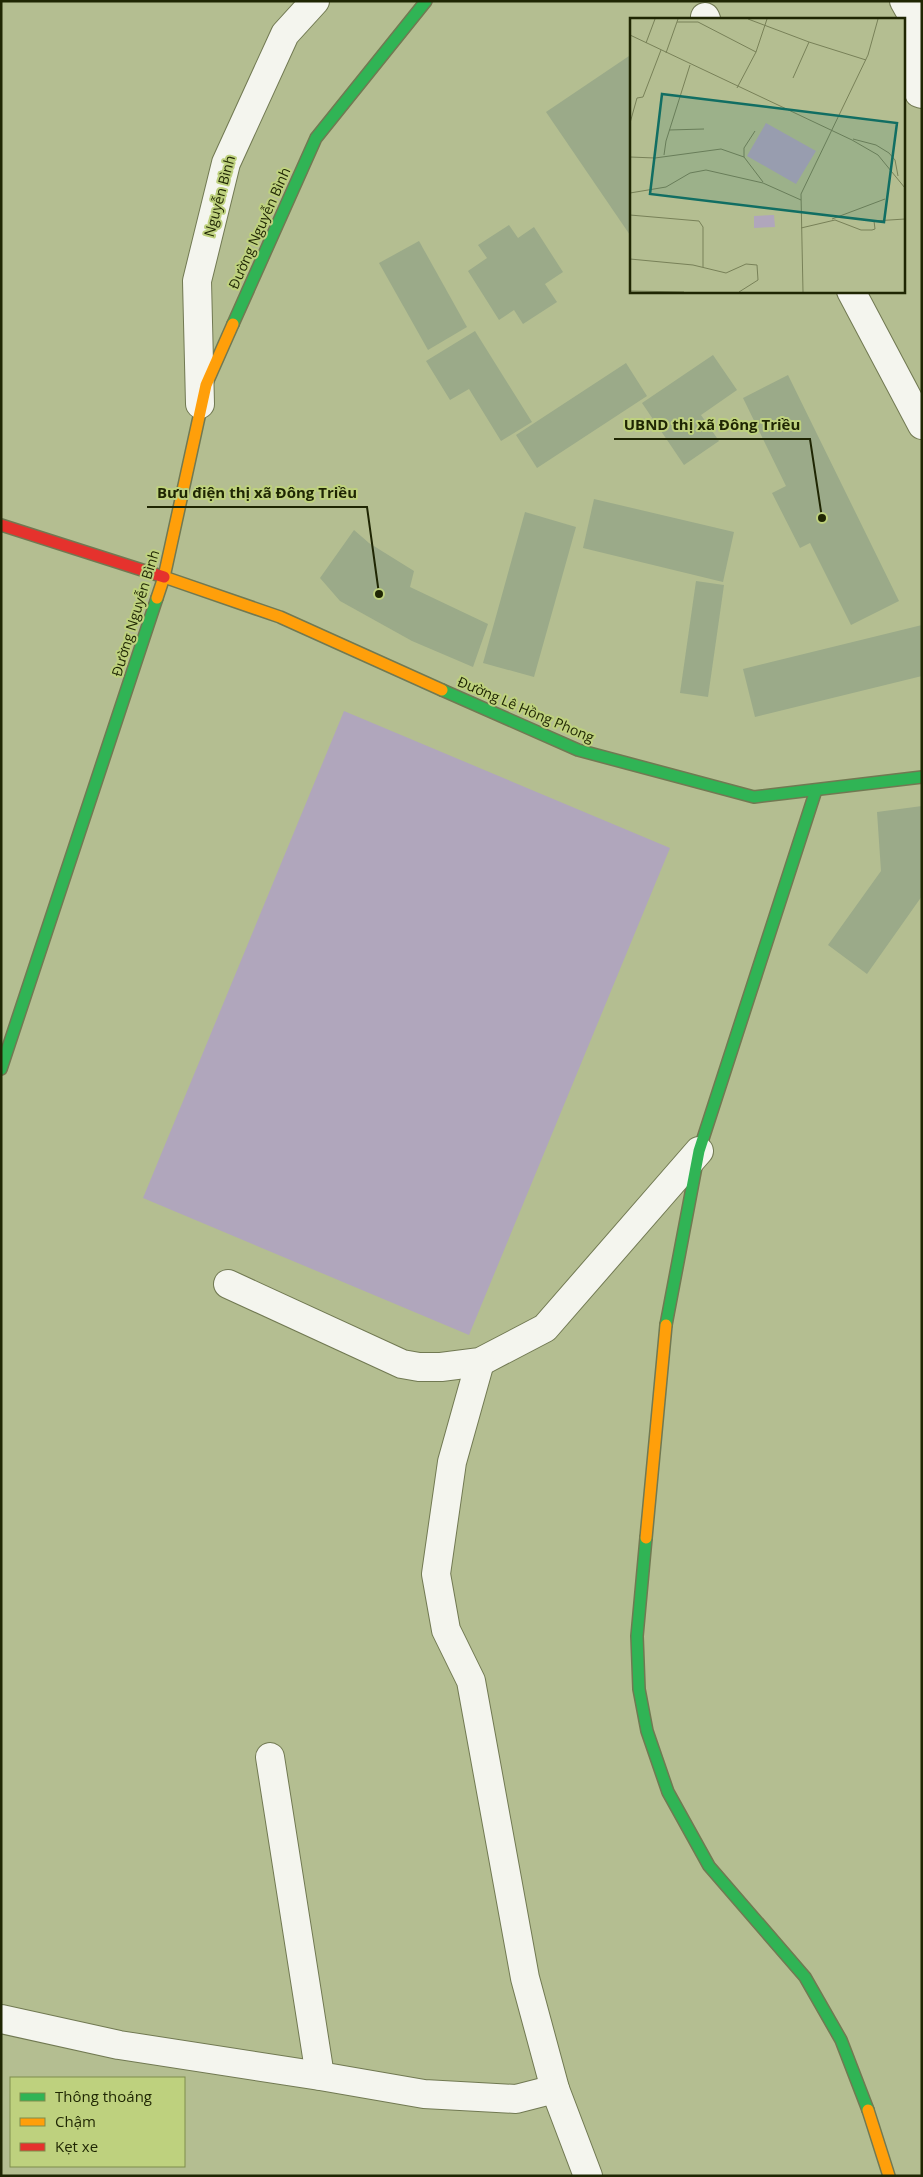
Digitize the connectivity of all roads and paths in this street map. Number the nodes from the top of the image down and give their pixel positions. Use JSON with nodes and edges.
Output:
{"nodes":[{"id":1,"x":315,"y":1,"type":"edge"},
{"id":2,"x":426,"y":1,"type":"edge"},
{"id":3,"x":904,"y":1,"type":"edge"},
{"id":4,"x":922,"y":94,"type":"edge"},
{"id":5,"x":852,"y":292,"type":"edge"},
{"id":6,"x":200,"y":413,"type":"junction"},
{"id":7,"x":922,"y":424,"type":"edge"},
{"id":8,"x":1,"y":525,"type":"edge"},
{"id":9,"x":164,"y":577,"type":"junction"},
{"id":10,"x":922,"y":777,"type":"edge"},
{"id":11,"x":816,"y":790,"type":"junction"},
{"id":12,"x":1,"y":1069,"type":"edge"},
{"id":13,"x":699,"y":1151,"type":"junction"},
{"id":14,"x":228,"y":1284,"type":"dead end"},
{"id":15,"x":480,"y":1362,"type":"junction"},
{"id":16,"x":270,"y":1757,"type":"dead end"},
{"id":17,"x":1,"y":2019,"type":"edge"},
{"id":18,"x":320,"y":2076,"type":"junction"},
{"id":19,"x":555,"y":2089,"type":"junction"},
{"id":20,"x":588,"y":2176,"type":"edge"},
{"id":21,"x":889,"y":2176,"type":"edge"}],
"edges":[{"from":1,"to":6,"type":"street","name":"Nguyễn Bình"},
{"from":2,"to":6,"type":"street","name":"Đường Nguyễn Bình"},
{"from":3,"to":4,"type":"street"},
{"from":5,"to":7,"type":"street"},
{"from":6,"to":9,"type":"street","name":"Đường Nguyễn Bình"},
{"from":8,"to":9,"type":"street","name":"Đường Lê Hồng Phong"},
{"from":9,"to":11,"type":"street","name":"Đường Lê Hồng Phong"},
{"from":9,"to":12,"type":"street","name":"Đường Nguyễn Bình"},
{"from":10,"to":11,"type":"street","name":"Đường Lê Hồng Phong"},
{"from":11,"to":13,"type":"street"},
{"from":13,"to":15,"type":"street"},
{"from":13,"to":21,"type":"street"},
{"from":14,"to":15,"type":"street"},
{"from":15,"to":19,"type":"street"},
{"from":16,"to":18,"type":"street"},
{"from":17,"to":18,"type":"street"},
{"from":18,"to":19,"type":"street"},
{"from":19,"to":20,"type":"street"}]}
